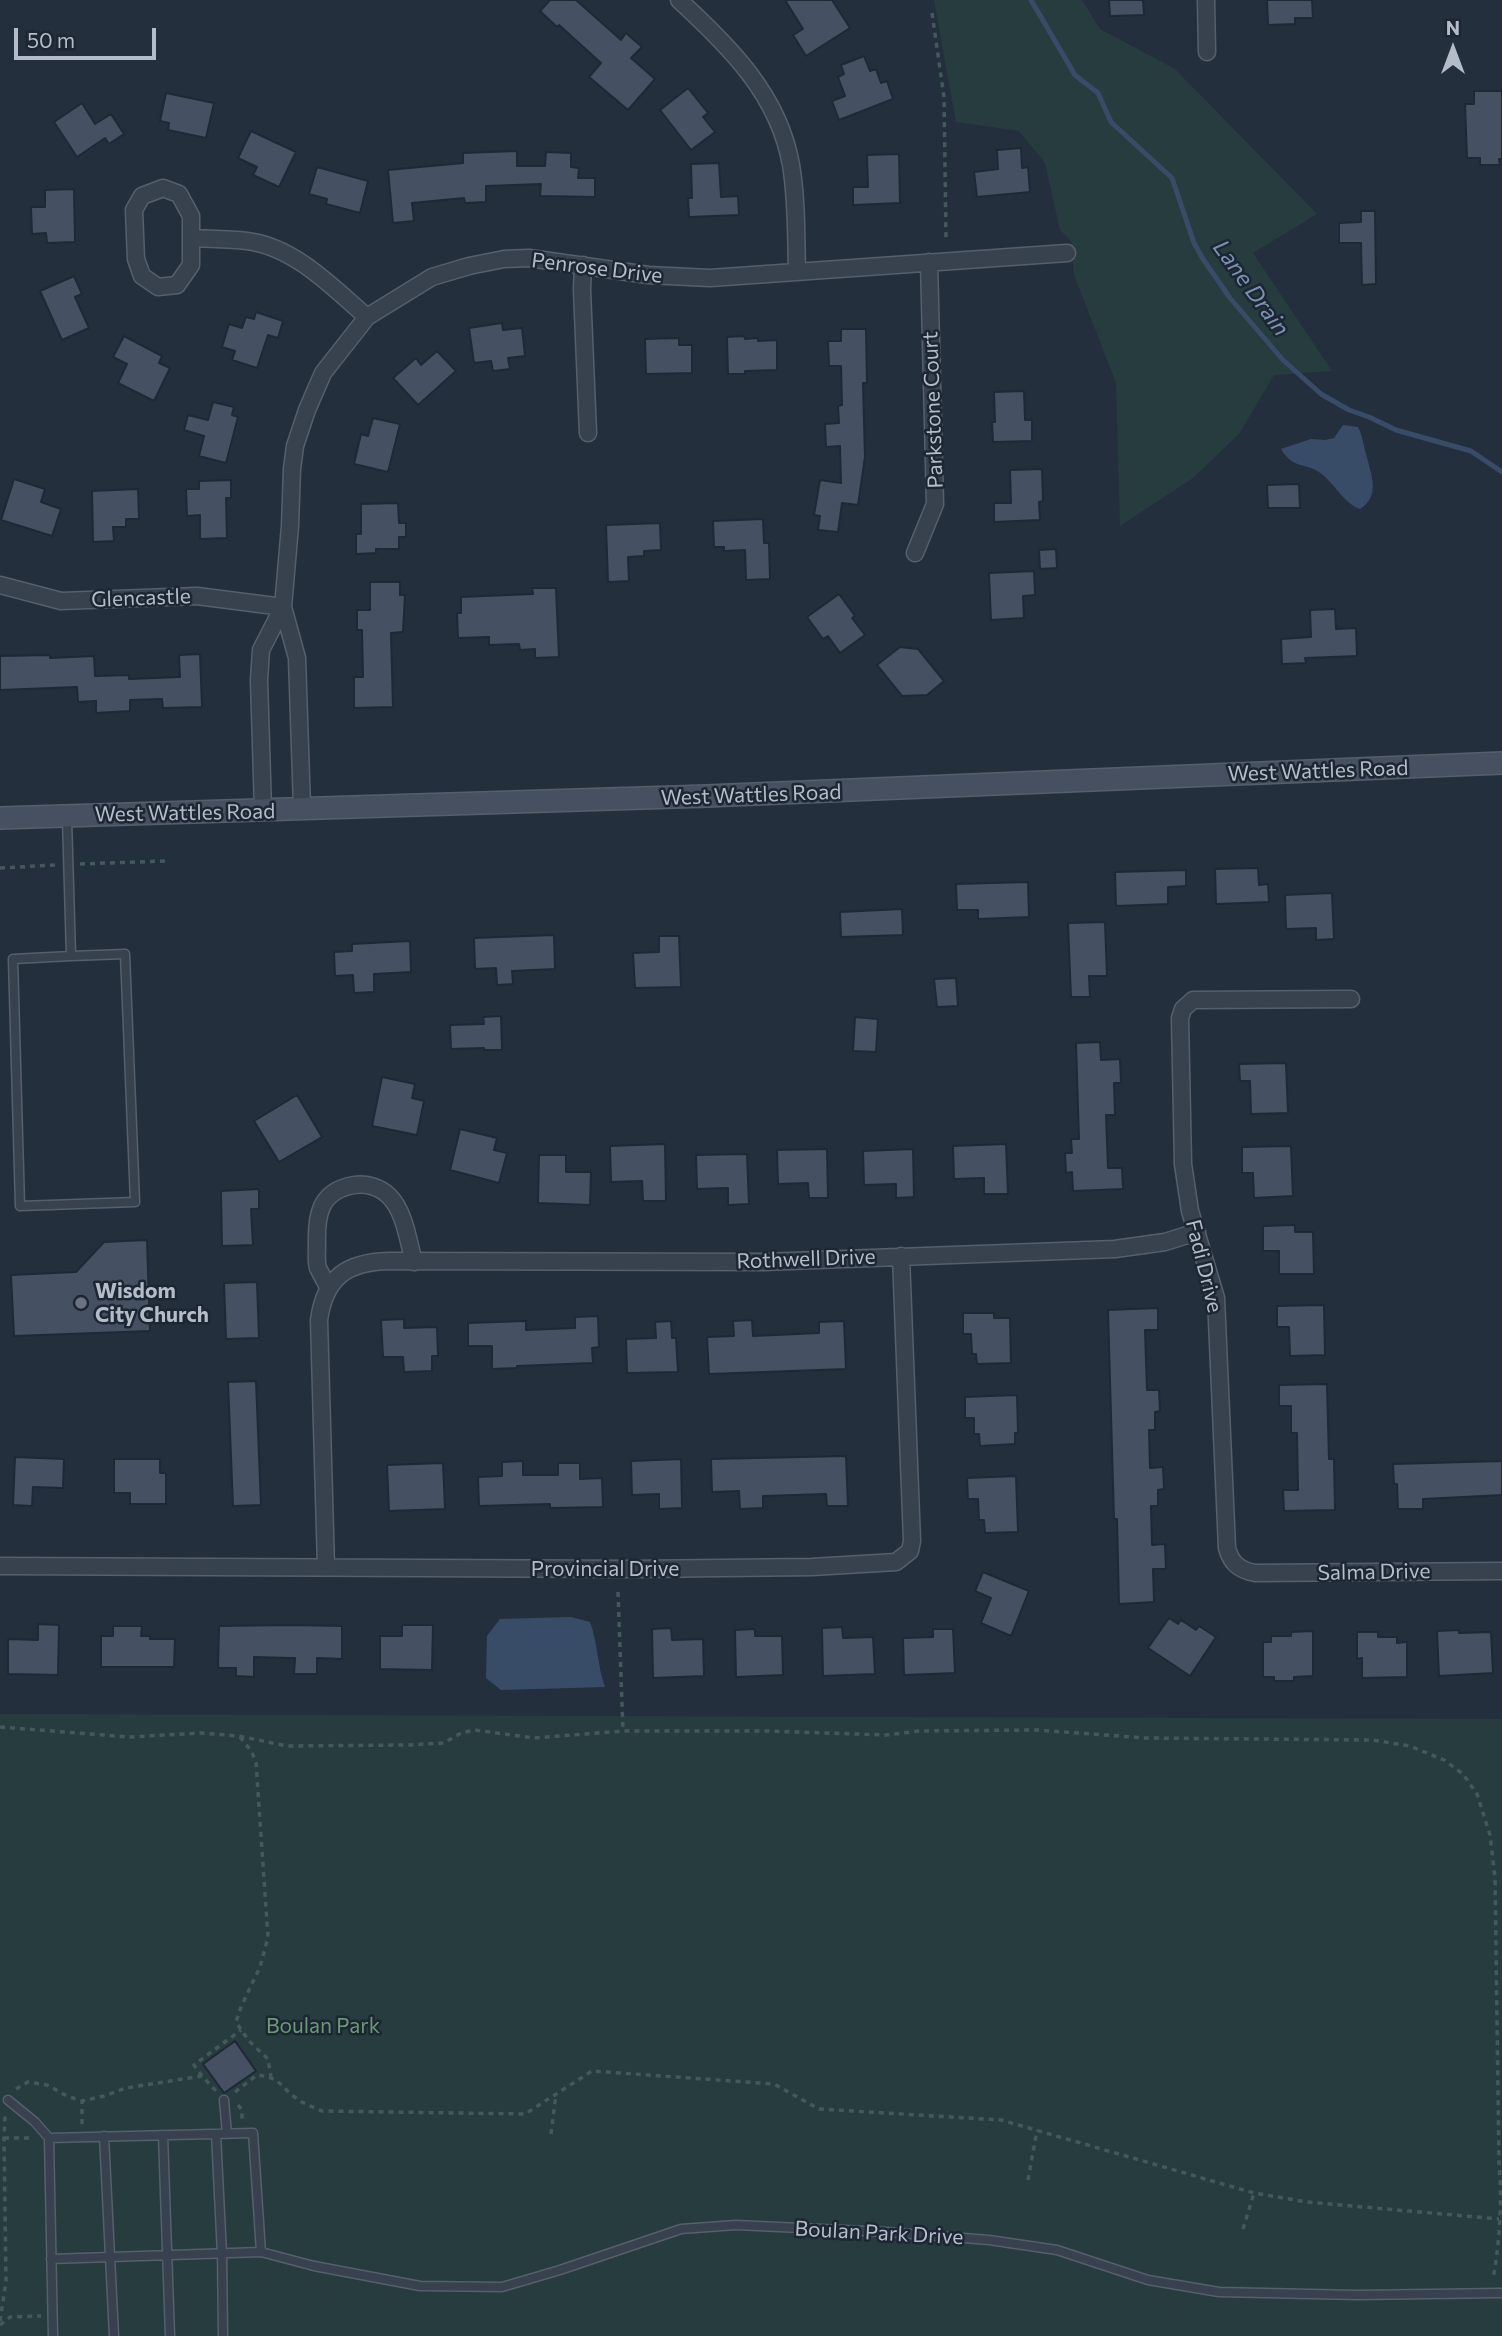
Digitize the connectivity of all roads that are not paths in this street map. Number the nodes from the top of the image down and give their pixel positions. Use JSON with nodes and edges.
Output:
{"nodes":[{"id":1,"x":679,"y":0,"type":"edge"},
{"id":2,"x":1206,"y":0,"type":"edge"},
{"id":3,"x":1207,"y":52,"type":"dead end"},
{"id":4,"x":192,"y":238,"type":"junction"},
{"id":5,"x":1067,"y":253,"type":"dead end"},
{"id":6,"x":929,"y":262,"type":"junction"},
{"id":7,"x":583,"y":265,"type":"junction"},
{"id":8,"x":797,"y":272,"type":"junction"},
{"id":9,"x":367,"y":317,"type":"junction"},
{"id":10,"x":589,"y":433,"type":"dead end"},
{"id":11,"x":915,"y":553,"type":"dead end"},
{"id":12,"x":0,"y":585,"type":"edge"},
{"id":13,"x":283,"y":607,"type":"junction"},
{"id":14,"x":1502,"y":763,"type":"edge"},
{"id":15,"x":302,"y":808,"type":"junction"},
{"id":16,"x":263,"y":810,"type":"junction"},
{"id":17,"x":67,"y":816,"type":"junction"},
{"id":18,"x":0,"y":818,"type":"edge"},
{"id":19,"x":71,"y":957,"type":"junction"},
{"id":20,"x":1351,"y":999,"type":"dead end"},
{"id":21,"x":1197,"y":1232,"type":"junction"},
{"id":22,"x":901,"y":1256,"type":"junction"},
{"id":23,"x":414,"y":1262,"type":"junction"},
{"id":24,"x":328,"y":1287,"type":"junction"},
{"id":25,"x":0,"y":1566,"type":"edge"},
{"id":26,"x":327,"y":1567,"type":"junction"},
{"id":27,"x":1245,"y":1571,"type":"joint"},
{"id":28,"x":1502,"y":1571,"type":"edge"},
{"id":29,"x":224,"y":2099,"type":"road end"},
{"id":30,"x":8,"y":2100,"type":"road end"},
{"id":31,"x":216,"y":2134,"type":"junction"},
{"id":32,"x":227,"y":2134,"type":"junction"},
{"id":33,"x":163,"y":2135,"type":"junction"},
{"id":34,"x":104,"y":2136,"type":"junction"},
{"id":35,"x":49,"y":2138,"type":"junction"},
{"id":36,"x":261,"y":2252,"type":"junction"},
{"id":37,"x":222,"y":2254,"type":"junction"},
{"id":38,"x":168,"y":2256,"type":"junction"},
{"id":39,"x":110,"y":2257,"type":"junction"},
{"id":40,"x":51,"y":2259,"type":"junction"},
{"id":41,"x":1502,"y":2293,"type":"edge"},
{"id":42,"x":53,"y":2336,"type":"edge"},
{"id":43,"x":114,"y":2336,"type":"edge"},
{"id":44,"x":170,"y":2336,"type":"edge"},
{"id":45,"x":223,"y":2336,"type":"edge"}],
"edges":[{"from":1,"to":8,"type":"street"},
{"from":2,"to":3,"type":"street"},
{"from":4,"to":4,"type":"street"},
{"from":4,"to":9,"type":"street"},
{"from":5,"to":6,"type":"street","name":"Penrose Drive"},
{"from":6,"to":8,"type":"street","name":"Penrose Drive"},
{"from":6,"to":11,"type":"street","name":"Parkstone Court"},
{"from":7,"to":8,"type":"street","name":"Penrose Drive"},
{"from":7,"to":9,"type":"street","name":"Penrose Drive"},
{"from":7,"to":10,"type":"street"},
{"from":9,"to":13,"type":"street","name":"Penrose Drive"},
{"from":12,"to":13,"type":"street","name":"Glencastle"},
{"from":13,"to":15,"type":"street","name":"Penrose Drive"},
{"from":13,"to":16,"type":"street","name":"Penrose Drive"},
{"from":14,"to":15,"type":"street","name":"West Wattles Road"},
{"from":15,"to":16,"type":"street","name":"West Wattles Road"},
{"from":16,"to":17,"type":"street","name":"West Wattles Road"},
{"from":17,"to":18,"type":"street","name":"West Wattles Road"},
{"from":17,"to":19,"type":"lane"},
{"from":19,"to":19,"type":"lane"},
{"from":20,"to":21,"type":"street","name":"Fadi Drive"},
{"from":21,"to":22,"type":"street","name":"Rothwell Drive"},
{"from":21,"to":27,"type":"street","name":"Fadi Drive"},
{"from":22,"to":23,"type":"street","name":"Rothwell Drive"},
{"from":22,"to":26,"type":"street","name":"Provincial Drive"},
{"from":23,"to":24,"type":"street","name":"Rothwell Drive"},
{"from":23,"to":24,"type":"street"},
{"from":24,"to":26,"type":"street"},
{"from":25,"to":26,"type":"street","name":"Provincial Drive"},
{"from":27,"to":28,"type":"street","name":"Salma Drive"},
{"from":29,"to":32,"type":"lane"},
{"from":30,"to":35,"type":"lane"},
{"from":31,"to":32,"type":"lane"},
{"from":31,"to":33,"type":"lane"},
{"from":31,"to":37,"type":"lane"},
{"from":32,"to":36,"type":"lane"},
{"from":33,"to":34,"type":"lane"},
{"from":33,"to":38,"type":"lane"},
{"from":34,"to":35,"type":"lane"},
{"from":34,"to":39,"type":"lane"},
{"from":35,"to":40,"type":"lane"},
{"from":36,"to":37,"type":"lane","name":"Boulan Park Drive"},
{"from":36,"to":41,"type":"lane","name":"Boulan Park Drive"},
{"from":37,"to":38,"type":"lane","name":"Boulan Park Drive"},
{"from":37,"to":45,"type":"lane"},
{"from":38,"to":39,"type":"lane","name":"Boulan Park Drive"},
{"from":38,"to":44,"type":"lane"},
{"from":39,"to":40,"type":"lane","name":"Boulan Park Drive"},
{"from":39,"to":43,"type":"lane"},
{"from":40,"to":42,"type":"lane"}]}
